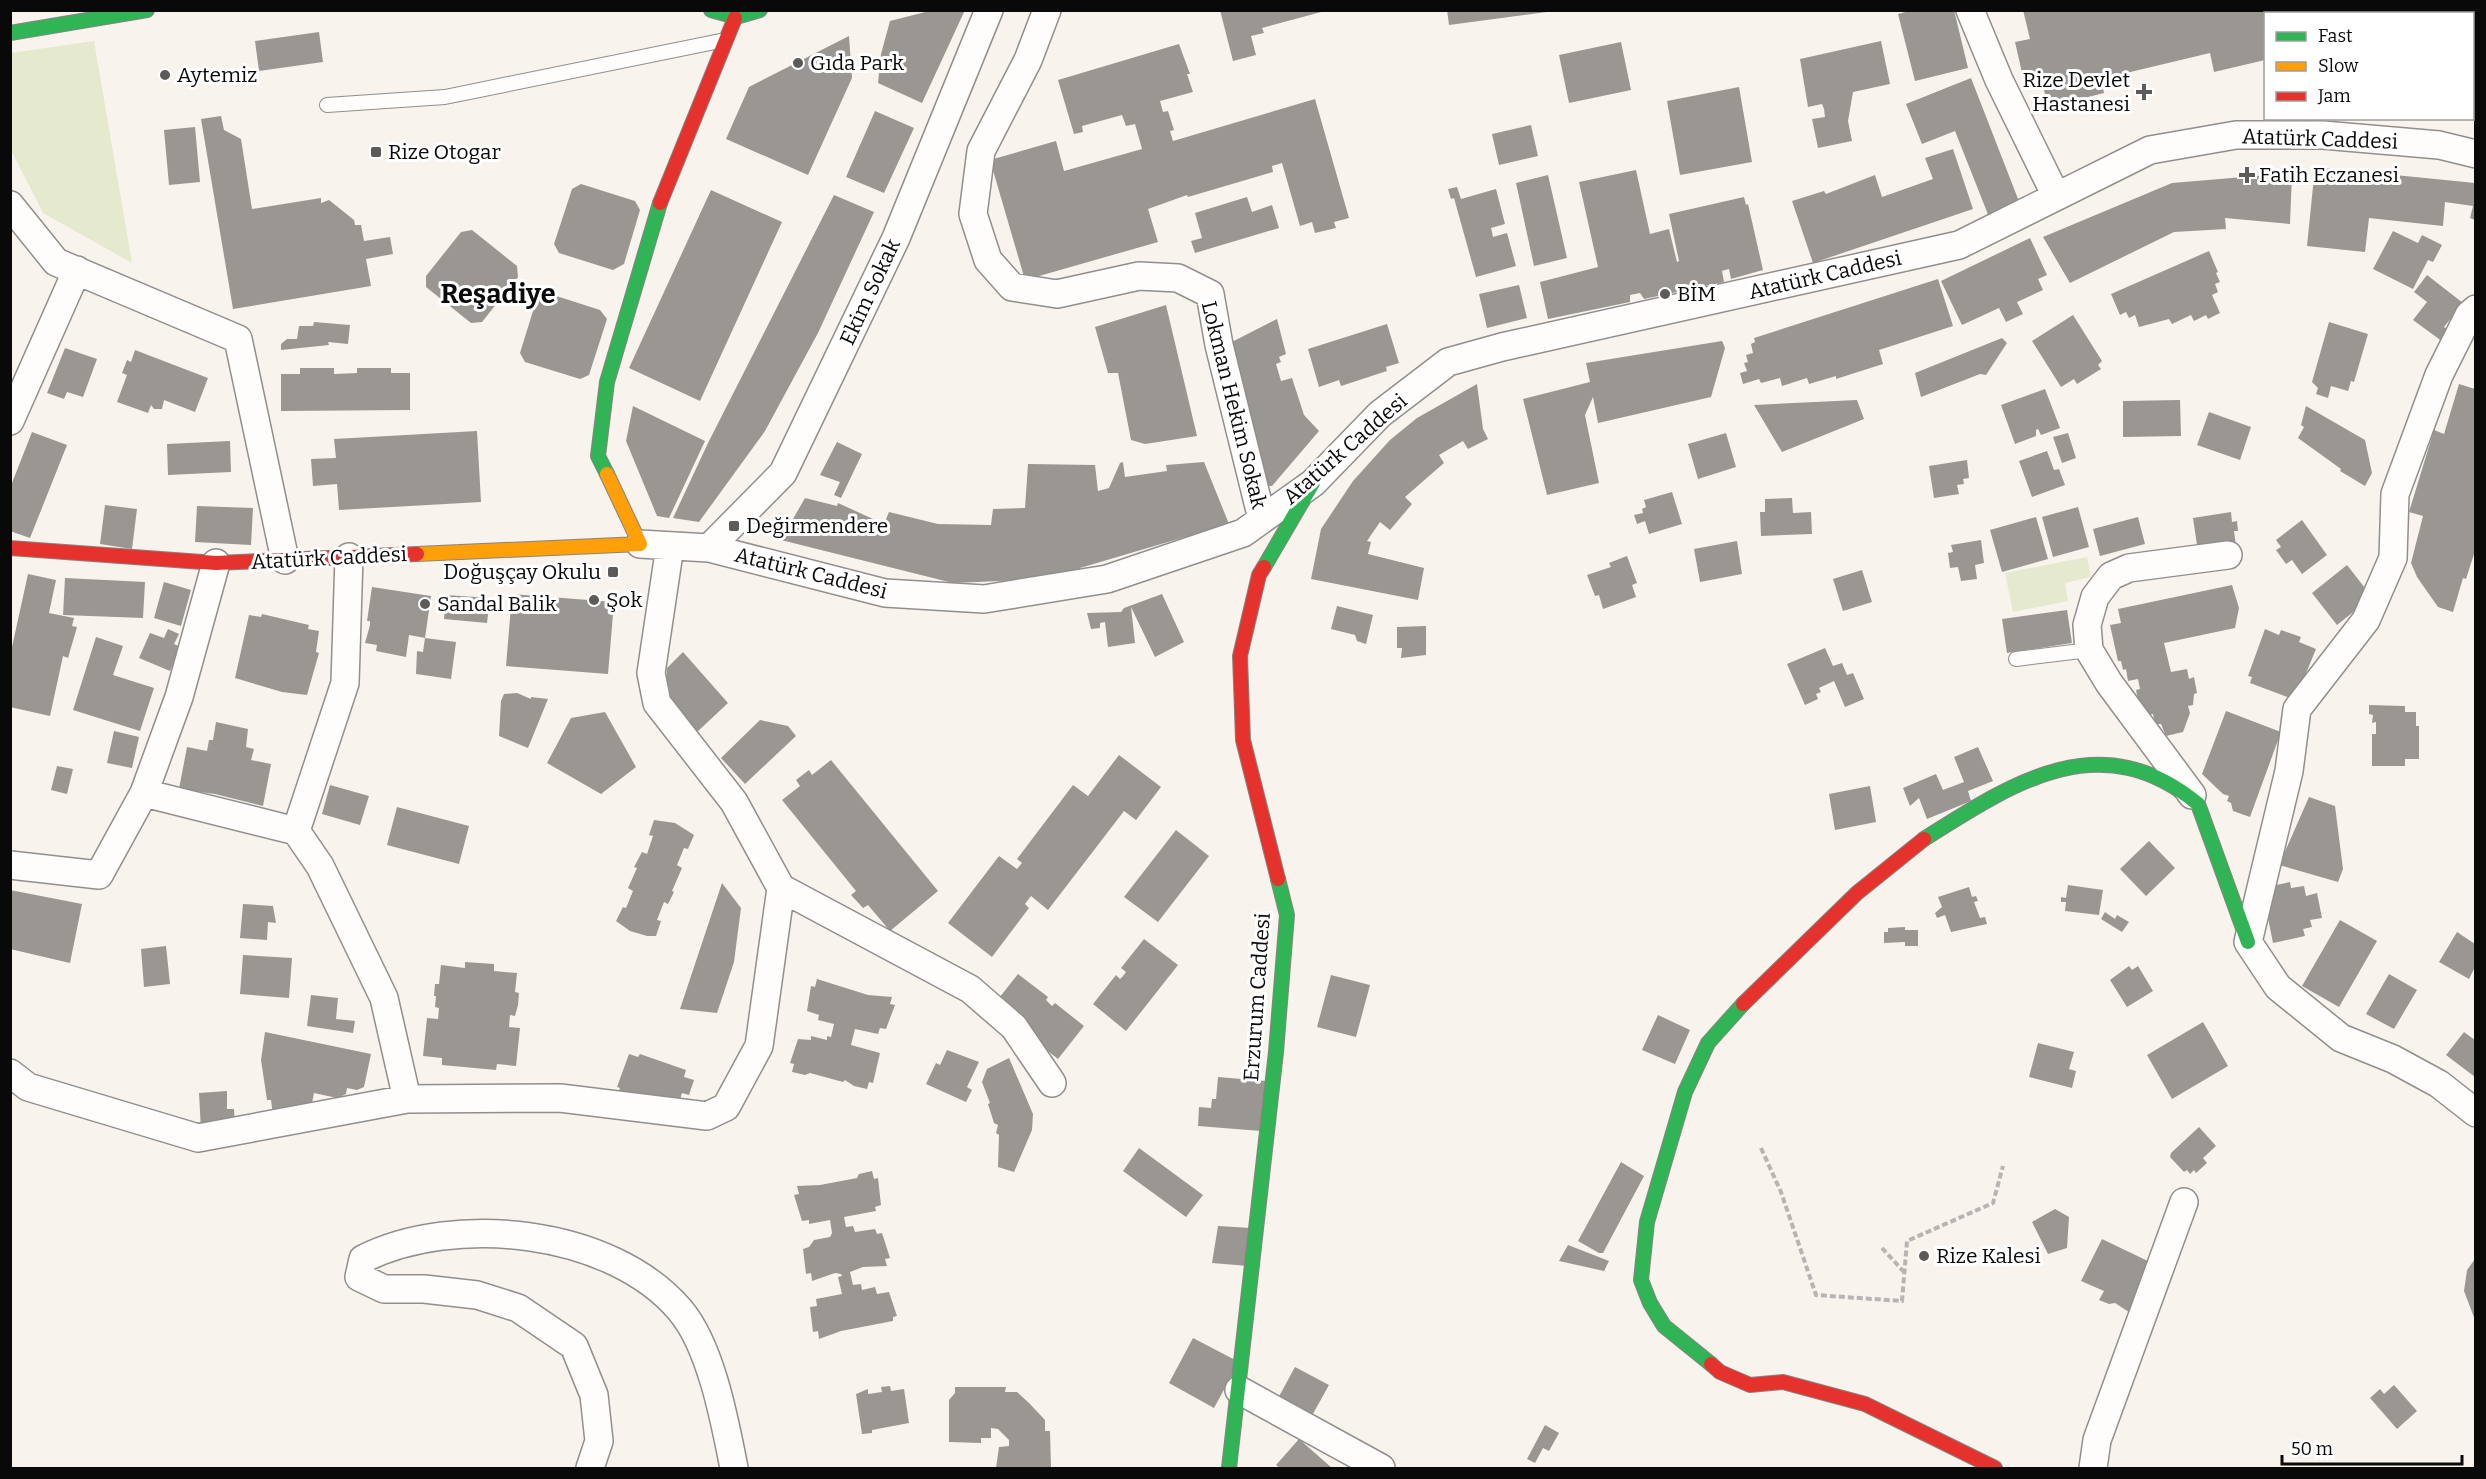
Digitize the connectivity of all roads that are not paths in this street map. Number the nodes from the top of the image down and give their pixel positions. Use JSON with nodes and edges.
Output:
{"nodes":[{"id":1,"x":147,"y":10,"type":"edge"},
{"id":2,"x":711,"y":10,"type":"edge"},
{"id":3,"x":759,"y":10,"type":"edge"},
{"id":4,"x":989,"y":10,"type":"edge"},
{"id":5,"x":1047,"y":10,"type":"edge"},
{"id":6,"x":1971,"y":10,"type":"edge"},
{"id":7,"x":735,"y":18,"type":"junction"},
{"id":8,"x":10,"y":33,"type":"edge"},
{"id":9,"x":727,"y":40,"type":"junction"},
{"id":10,"x":327,"y":105,"type":"dead end"},
{"id":11,"x":2475,"y":154,"type":"edge"},
{"id":12,"x":2056,"y":196,"type":"junction"},
{"id":13,"x":10,"y":205,"type":"edge"},
{"id":14,"x":77,"y":270,"type":"junction"},
{"id":15,"x":2475,"y":309,"type":"edge"},
{"id":16,"x":10,"y":421,"type":"edge"},
{"id":17,"x":1312,"y":483,"type":"junction"},
{"id":18,"x":1262,"y":519,"type":"junction"},
{"id":19,"x":640,"y":544,"type":"junction"},
{"id":20,"x":670,"y":546,"type":"junction"},
{"id":21,"x":709,"y":548,"type":"junction"},
{"id":22,"x":10,"y":549,"type":"edge"},
{"id":23,"x":2228,"y":555,"type":"dead end"},
{"id":24,"x":349,"y":557,"type":"junction"},
{"id":25,"x":285,"y":560,"type":"junction"},
{"id":26,"x":216,"y":563,"type":"junction"},
{"id":27,"x":2089,"y":650,"type":"junction"},
{"id":28,"x":2016,"y":659,"type":"dead end"},
{"id":29,"x":144,"y":793,"type":"junction"},
{"id":30,"x":2198,"y":804,"type":"junction"},
{"id":31,"x":296,"y":831,"type":"junction"},
{"id":32,"x":10,"y":865,"type":"edge"},
{"id":33,"x":781,"y":888,"type":"junction"},
{"id":34,"x":2248,"y":942,"type":"junction"},
{"id":35,"x":10,"y":1073,"type":"edge"},
{"id":36,"x":1053,"y":1083,"type":"dead end"},
{"id":37,"x":407,"y":1099,"type":"junction"},
{"id":38,"x":2475,"y":1113,"type":"edge"},
{"id":39,"x":2184,"y":1202,"type":"dead end"},
{"id":40,"x":1239,"y":1390,"type":"junction"},
{"id":41,"x":590,"y":1468,"type":"edge"},
{"id":42,"x":734,"y":1468,"type":"edge"},
{"id":43,"x":1229,"y":1468,"type":"edge"},
{"id":44,"x":1381,"y":1468,"type":"edge"},
{"id":45,"x":1995,"y":1468,"type":"edge"},
{"id":46,"x":2093,"y":1468,"type":"edge"}],
"edges":[{"from":1,"to":8,"type":"street"},
{"from":2,"to":7,"type":"street"},
{"from":3,"to":7,"type":"street"},
{"from":4,"to":21,"type":"street","name":"Ekim Sokak"},
{"from":5,"to":18,"type":"street","name":"Lokman Hekim Sokak"},
{"from":6,"to":12,"type":"street"},
{"from":7,"to":9,"type":"street"},
{"from":9,"to":10,"type":"lane"},
{"from":9,"to":19,"type":"street"},
{"from":11,"to":12,"type":"street","name":"Atatürk Caddesi"},
{"from":12,"to":17,"type":"street","name":"Atatürk Caddesi"},
{"from":13,"to":14,"type":"street"},
{"from":14,"to":16,"type":"street"},
{"from":14,"to":25,"type":"street"},
{"from":15,"to":34,"type":"street"},
{"from":17,"to":18,"type":"street","name":"Atatürk Caddesi"},
{"from":17,"to":40,"type":"street","name":"Erzurum Caddesi"},
{"from":18,"to":21,"type":"street","name":"Atatürk Caddesi"},
{"from":19,"to":20,"type":"street","name":"Atatürk Caddesi"},
{"from":19,"to":24,"type":"street","name":"Atatürk Caddesi"},
{"from":20,"to":21,"type":"street","name":"Atatürk Caddesi"},
{"from":20,"to":33,"type":"street"},
{"from":22,"to":26,"type":"street","name":"Atatürk Caddesi"},
{"from":23,"to":27,"type":"street"},
{"from":24,"to":25,"type":"street","name":"Atatürk Caddesi"},
{"from":24,"to":31,"type":"street"},
{"from":25,"to":26,"type":"street","name":"Atatürk Caddesi"},
{"from":26,"to":29,"type":"street"},
{"from":27,"to":28,"type":"lane"},
{"from":27,"to":30,"type":"street"},
{"from":29,"to":31,"type":"street"},
{"from":29,"to":32,"type":"street"},
{"from":30,"to":34,"type":"street"},
{"from":30,"to":45,"type":"street"},
{"from":31,"to":37,"type":"street"},
{"from":33,"to":36,"type":"street"},
{"from":33,"to":37,"type":"street"},
{"from":34,"to":38,"type":"street"},
{"from":35,"to":37,"type":"street"},
{"from":39,"to":46,"type":"street"},
{"from":40,"to":43,"type":"street","name":"Erzurum Caddesi"},
{"from":40,"to":44,"type":"street"},
{"from":41,"to":42,"type":"street"}]}
